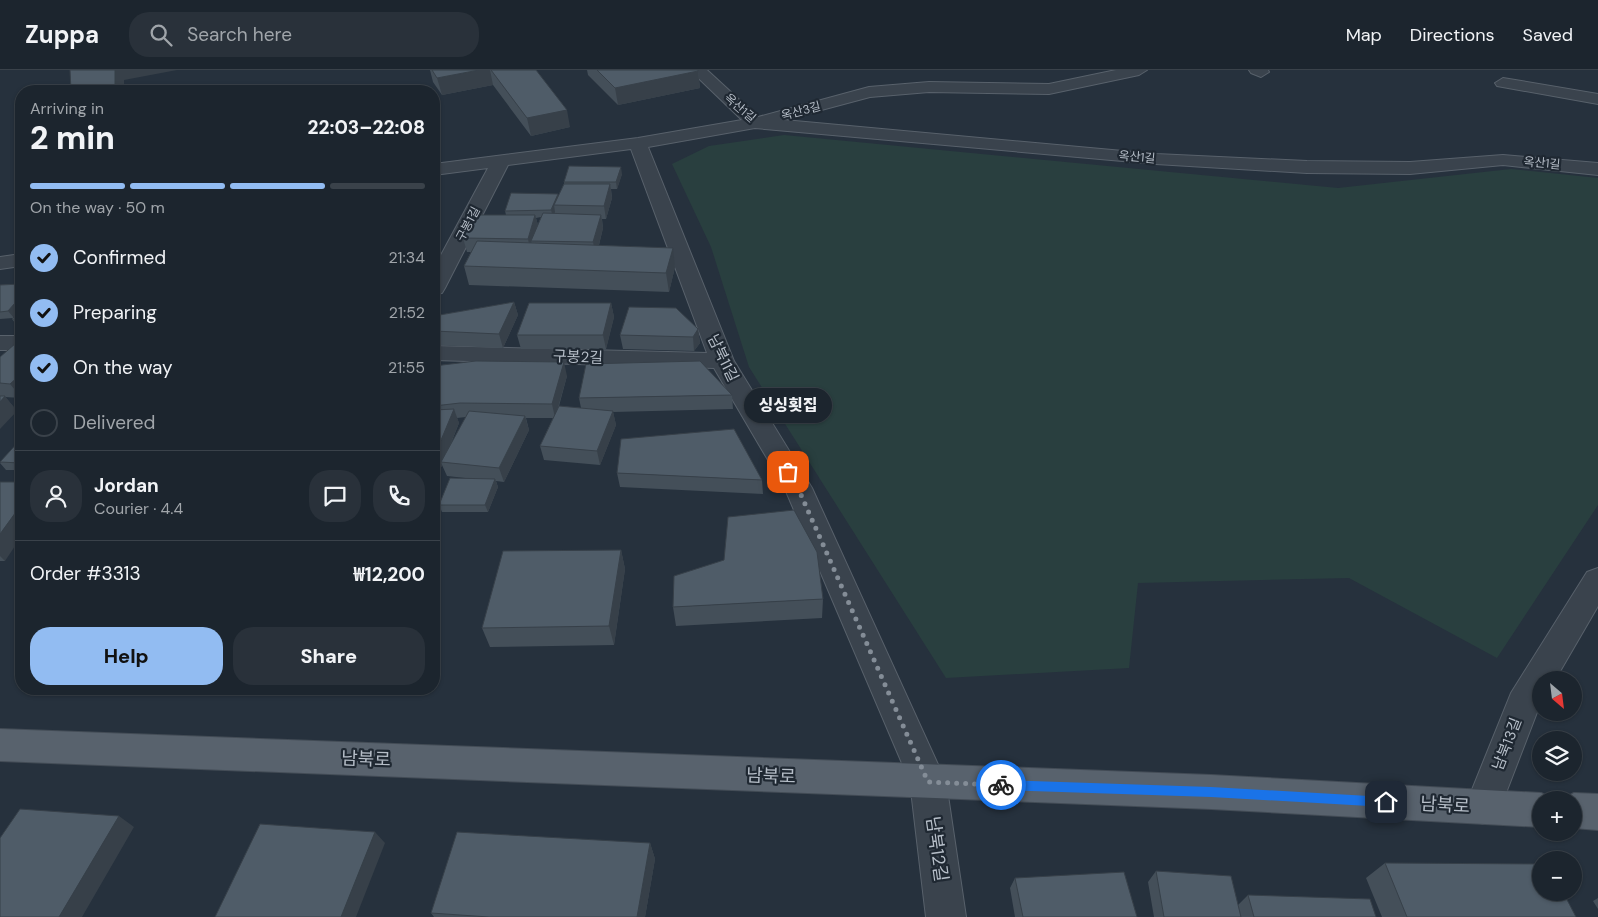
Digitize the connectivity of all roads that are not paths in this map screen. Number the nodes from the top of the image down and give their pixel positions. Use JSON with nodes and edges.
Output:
{"nodes":[{"id":1,"x":698,"y":70,"type":"edge"},
{"id":2,"x":1140,"y":70,"type":"edge"},
{"id":3,"x":1503,"y":83,"type":"dead end"},
{"id":4,"x":1598,"y":100,"type":"edge"},
{"id":5,"x":755,"y":124,"type":"junction"},
{"id":6,"x":638,"y":143,"type":"junction"},
{"id":7,"x":501,"y":160,"type":"junction"},
{"id":8,"x":440,"y":168,"type":"edge"},
{"id":9,"x":1598,"y":169,"type":"edge"},
{"id":10,"x":15,"y":261,"type":"edge"},
{"id":11,"x":0,"y":263,"type":"edge"},
{"id":12,"x":440,"y":277,"type":"edge"},
{"id":13,"x":0,"y":343,"type":"edge"},
{"id":14,"x":15,"y":343,"type":"edge"},
{"id":15,"x":440,"y":353,"type":"edge"},
{"id":16,"x":722,"y":361,"type":"junction"},
{"id":17,"x":1598,"y":580,"type":"edge"},
{"id":18,"x":0,"y":745,"type":"edge"},
{"id":19,"x":928,"y":782,"type":"junction"},
{"id":20,"x":1483,"y":808,"type":"junction"},
{"id":21,"x":1532,"y":810,"type":"edge"},
{"id":22,"x":1582,"y":811,"type":"edge"},
{"id":23,"x":1598,"y":812,"type":"edge"},
{"id":24,"x":946,"y":917,"type":"edge"}],
"edges":[{"from":1,"to":5,"type":"street","name":"옥산1길"},
{"from":2,"to":5,"type":"street","name":"옥산3길"},
{"from":3,"to":4,"type":"street"},
{"from":5,"to":6,"type":"street","name":"옥산3길"},
{"from":5,"to":9,"type":"street","name":"옥산1길"},
{"from":6,"to":7,"type":"street","name":"옥산3길"},
{"from":6,"to":16,"type":"street","name":"남북11길"},
{"from":7,"to":8,"type":"street","name":"옥산3길"},
{"from":7,"to":12,"type":"street","name":"구봉1길"},
{"from":10,"to":11,"type":"street"},
{"from":13,"to":14,"type":"street"},
{"from":15,"to":16,"type":"street","name":"구봉2길"},
{"from":16,"to":19,"type":"street","name":"남북11길"},
{"from":17,"to":20,"type":"street","name":"남북13길"},
{"from":18,"to":19,"type":"main road","name":"남북로"},
{"from":19,"to":20,"type":"main road","name":"남북로"},
{"from":19,"to":24,"type":"street","name":"남북12길"},
{"from":20,"to":21,"type":"main road","name":"남북로"},
{"from":22,"to":23,"type":"main road"}]}
